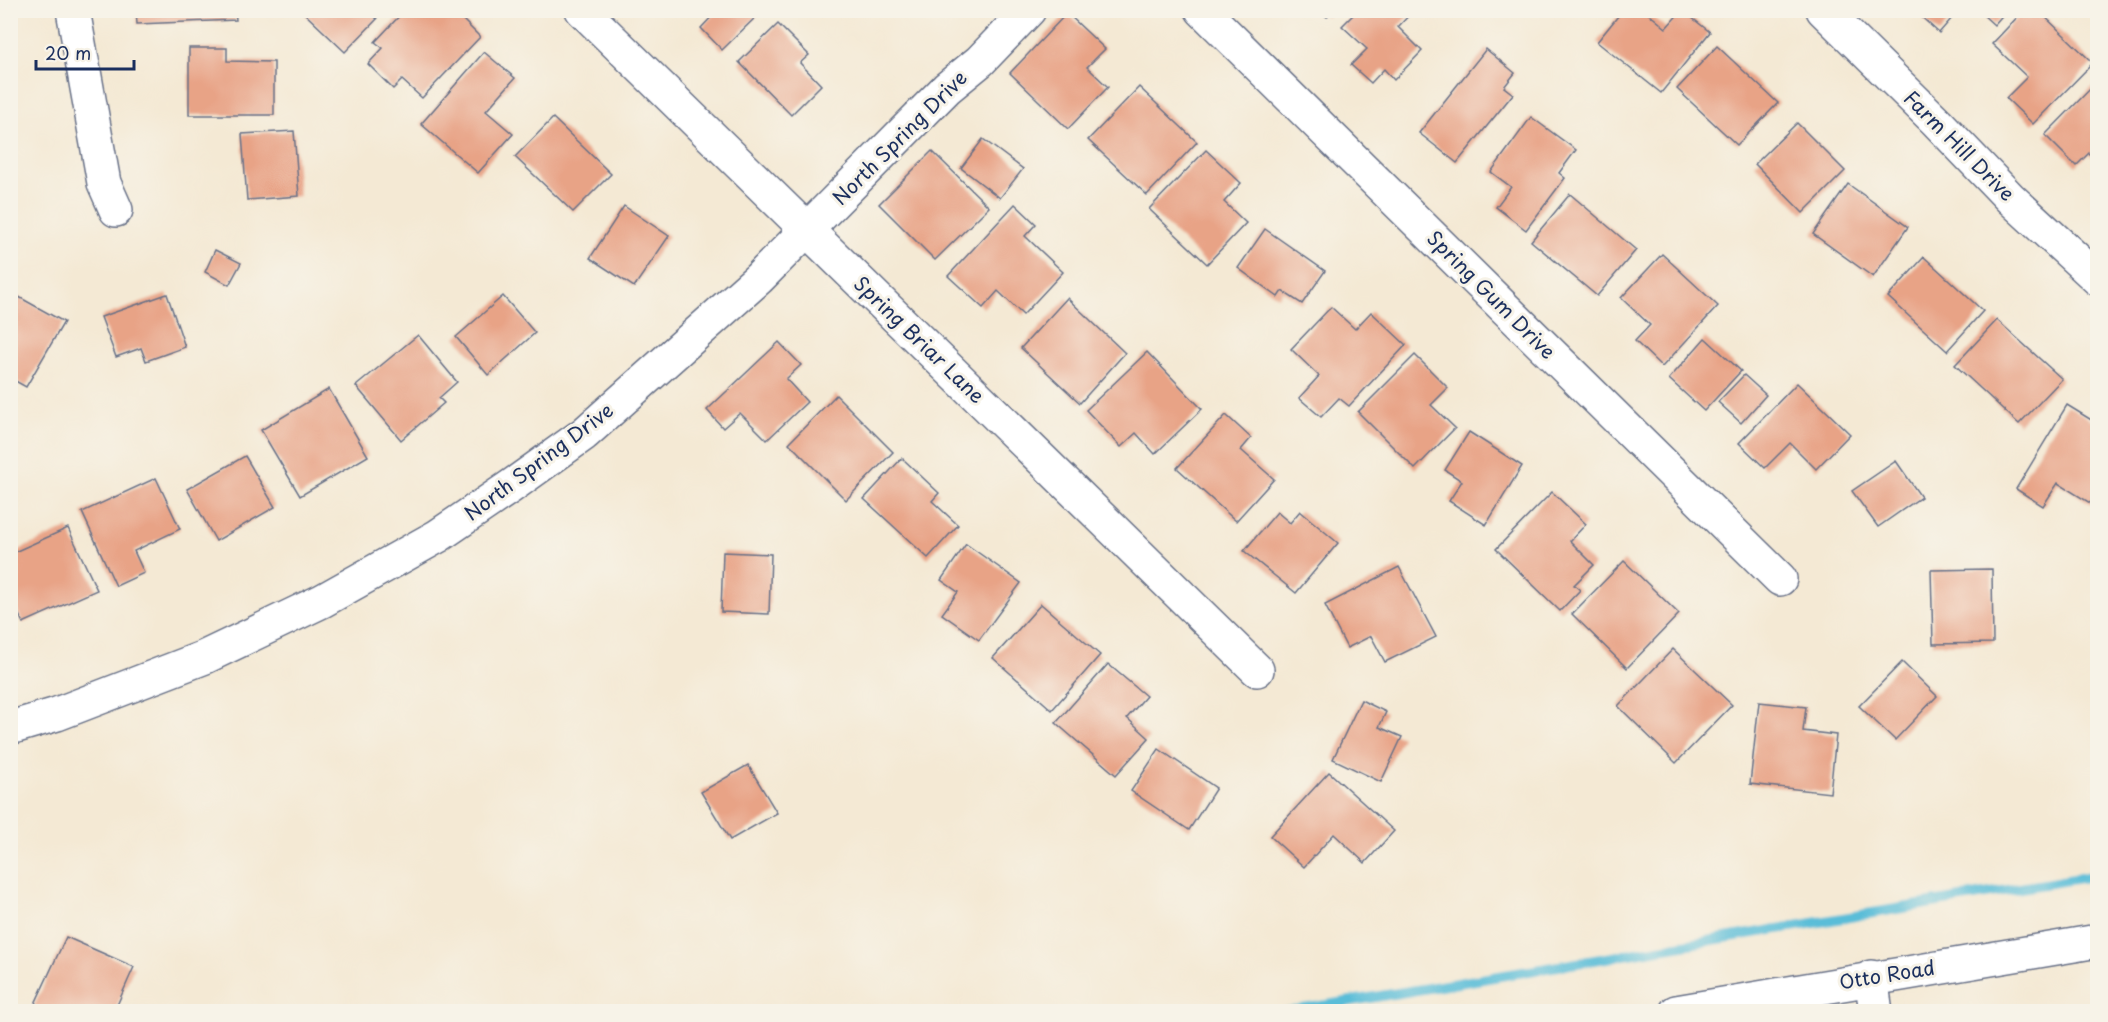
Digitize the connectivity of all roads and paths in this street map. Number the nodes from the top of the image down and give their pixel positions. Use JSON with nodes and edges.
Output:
{"nodes":[{"id":1,"x":73,"y":10,"type":"edge"},
{"id":2,"x":582,"y":10,"type":"edge"},
{"id":3,"x":1029,"y":10,"type":"edge"},
{"id":4,"x":1202,"y":10,"type":"edge"},
{"id":5,"x":1823,"y":10,"type":"edge"},
{"id":6,"x":116,"y":210,"type":"dead end"},
{"id":7,"x":808,"y":230,"type":"junction"},
{"id":8,"x":2097,"y":279,"type":"edge"},
{"id":9,"x":1780,"y":579,"type":"dead end"},
{"id":10,"x":1257,"y":670,"type":"dead end"},
{"id":11,"x":10,"y":728,"type":"edge"},
{"id":12,"x":2097,"y":941,"type":"edge"},
{"id":13,"x":1871,"y":977,"type":"junction"},
{"id":14,"x":1676,"y":1011,"type":"edge"},
{"id":15,"x":1876,"y":1011,"type":"edge"}],
"edges":[{"from":1,"to":6,"type":"street"},
{"from":2,"to":7,"type":"street","name":"Spring Briar Lane"},
{"from":3,"to":7,"type":"street","name":"North Spring Drive"},
{"from":4,"to":9,"type":"street","name":"Spring Gum Drive"},
{"from":5,"to":8,"type":"street","name":"Farm Hill Drive"},
{"from":7,"to":10,"type":"street","name":"Spring Briar Lane"},
{"from":7,"to":11,"type":"street","name":"North Spring Drive"},
{"from":12,"to":13,"type":"street","name":"Otto Road"},
{"from":13,"to":14,"type":"street","name":"Otto Road"},
{"from":13,"to":15,"type":"street"}]}
